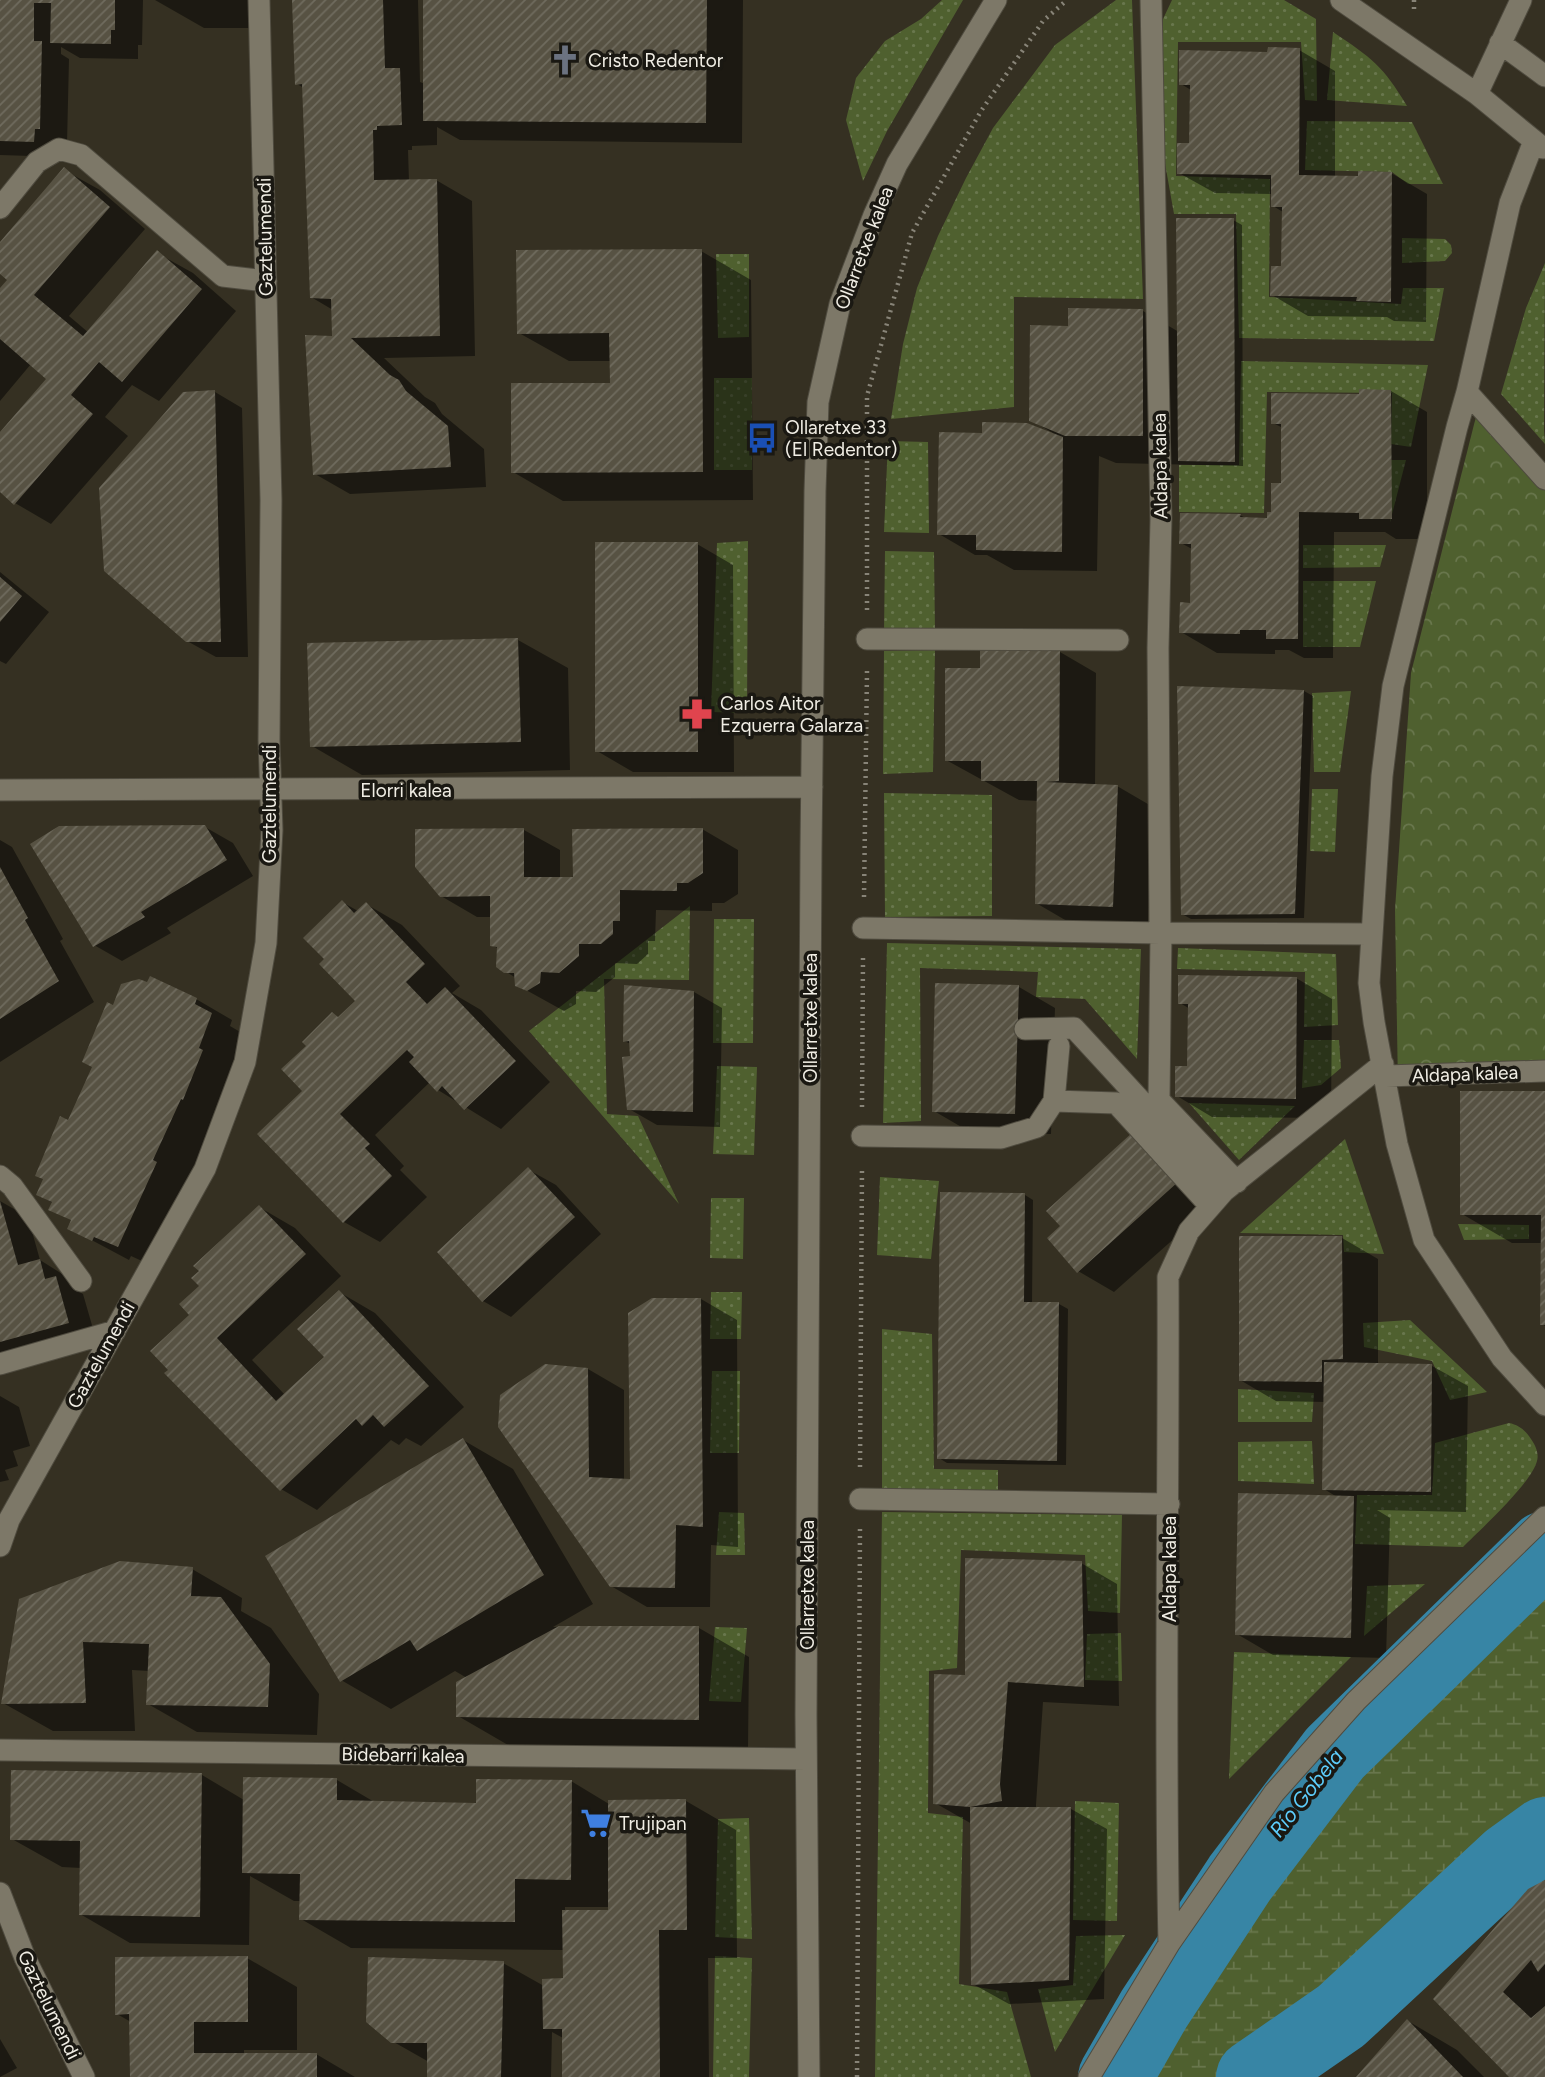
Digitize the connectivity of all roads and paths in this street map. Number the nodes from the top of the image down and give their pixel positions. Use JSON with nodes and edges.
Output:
{"nodes":[{"id":1,"x":259,"y":0,"type":"edge"},
{"id":2,"x":996,"y":0,"type":"edge"},
{"id":3,"x":1067,"y":0,"type":"edge"},
{"id":4,"x":1152,"y":0,"type":"edge"},
{"id":5,"x":1341,"y":0,"type":"edge"},
{"id":6,"x":1521,"y":0,"type":"edge"},
{"id":7,"x":1500,"y":43,"type":"junction"},
{"id":8,"x":1545,"y":76,"type":"edge"},
{"id":9,"x":1476,"y":94,"type":"junction"},
{"id":10,"x":1540,"y":145,"type":"edge"},
{"id":11,"x":0,"y":208,"type":"edge"},
{"id":12,"x":266,"y":281,"type":"junction"},
{"id":13,"x":1467,"y":392,"type":"junction"},
{"id":14,"x":1545,"y":479,"type":"edge"},
{"id":15,"x":867,"y":639,"type":"junction"},
{"id":16,"x":1118,"y":640,"type":"dead end"},
{"id":17,"x":812,"y":787,"type":"junction"},
{"id":18,"x":0,"y":790,"type":"edge"},
{"id":19,"x":270,"y":790,"type":"junction"},
{"id":20,"x":863,"y":928,"type":"junction"},
{"id":21,"x":1161,"y":933,"type":"junction"},
{"id":22,"x":1371,"y":934,"type":"junction"},
{"id":23,"x":1025,"y":1028,"type":"dead end"},
{"id":24,"x":1059,"y":1046,"type":"dead end"},
{"id":25,"x":1385,"y":1070,"type":"junction"},
{"id":26,"x":1545,"y":1071,"type":"edge"},
{"id":27,"x":1054,"y":1101,"type":"junction"},
{"id":28,"x":862,"y":1136,"type":"junction"},
{"id":29,"x":0,"y":1177,"type":"edge"},
{"id":30,"x":1224,"y":1193,"type":"junction"},
{"id":31,"x":81,"y":1281,"type":"dead end"},
{"id":32,"x":115,"y":1331,"type":"junction"},
{"id":33,"x":0,"y":1364,"type":"edge"},
{"id":34,"x":1545,"y":1405,"type":"edge"},
{"id":35,"x":860,"y":1499,"type":"junction"},
{"id":36,"x":1169,"y":1504,"type":"junction"},
{"id":37,"x":1545,"y":1517,"type":"edge"},
{"id":38,"x":0,"y":1546,"type":"edge"},
{"id":39,"x":0,"y":1750,"type":"edge"},
{"id":40,"x":806,"y":1759,"type":"junction"},
{"id":41,"x":0,"y":1893,"type":"edge"},
{"id":42,"x":1169,"y":1944,"type":"junction"},
{"id":43,"x":84,"y":2077,"type":"edge"},
{"id":44,"x":810,"y":2077,"type":"edge"},
{"id":45,"x":857,"y":2077,"type":"edge"},
{"id":46,"x":1089,"y":2077,"type":"edge"}],
"edges":[{"from":1,"to":12,"type":"street","name":"Gaztelumendi"},
{"from":2,"to":17,"type":"street","name":"Ollarretxe kalea"},
{"from":3,"to":15,"type":"path"},
{"from":4,"to":21,"type":"street","name":"Aldapa kalea"},
{"from":5,"to":9,"type":"street","name":"Aldapa kalea"},
{"from":6,"to":7,"type":"street"},
{"from":7,"to":8,"type":"street"},
{"from":7,"to":9,"type":"street"},
{"from":9,"to":10,"type":"street","name":"Aldapa kalea"},
{"from":10,"to":13,"type":"street","name":"Aldapa kalea"},
{"from":11,"to":12,"type":"street"},
{"from":12,"to":19,"type":"street","name":"Gaztelumendi"},
{"from":13,"to":14,"type":"street"},
{"from":13,"to":22,"type":"street","name":"Aldapa kalea"},
{"from":15,"to":16,"type":"street"},
{"from":15,"to":20,"type":"path"},
{"from":17,"to":19,"type":"street","name":"Elorri kalea"},
{"from":17,"to":40,"type":"street","name":"Ollarretxe kalea"},
{"from":18,"to":19,"type":"street","name":"Elorri kalea"},
{"from":19,"to":32,"type":"street","name":"Gaztelumendi"},
{"from":20,"to":21,"type":"street"},
{"from":20,"to":28,"type":"path"},
{"from":21,"to":22,"type":"street"},
{"from":21,"to":30,"type":"street","name":"Aldapa kalea"},
{"from":22,"to":25,"type":"street","name":"Aldapa kalea"},
{"from":23,"to":30,"type":"street"},
{"from":24,"to":27,"type":"street"},
{"from":25,"to":26,"type":"street","name":"Aldapa kalea"},
{"from":25,"to":30,"type":"street","name":"Aldapa kalea"},
{"from":25,"to":34,"type":"street","name":"Aldapa kalea"},
{"from":27,"to":28,"type":"street"},
{"from":27,"to":30,"type":"street"},
{"from":28,"to":35,"type":"path"},
{"from":29,"to":31,"type":"street"},
{"from":30,"to":36,"type":"street","name":"Aldapa kalea"},
{"from":32,"to":33,"type":"street"},
{"from":32,"to":38,"type":"street","name":"Gaztelumendi"},
{"from":35,"to":36,"type":"street"},
{"from":35,"to":45,"type":"path"},
{"from":36,"to":42,"type":"street","name":"Aldapa kalea"},
{"from":37,"to":42,"type":"street"},
{"from":39,"to":40,"type":"street","name":"Bidebarri kalea"},
{"from":40,"to":44,"type":"street","name":"Ollarretxe kalea"},
{"from":41,"to":43,"type":"street","name":"Gaztelumendi"},
{"from":42,"to":46,"type":"street"}]}
